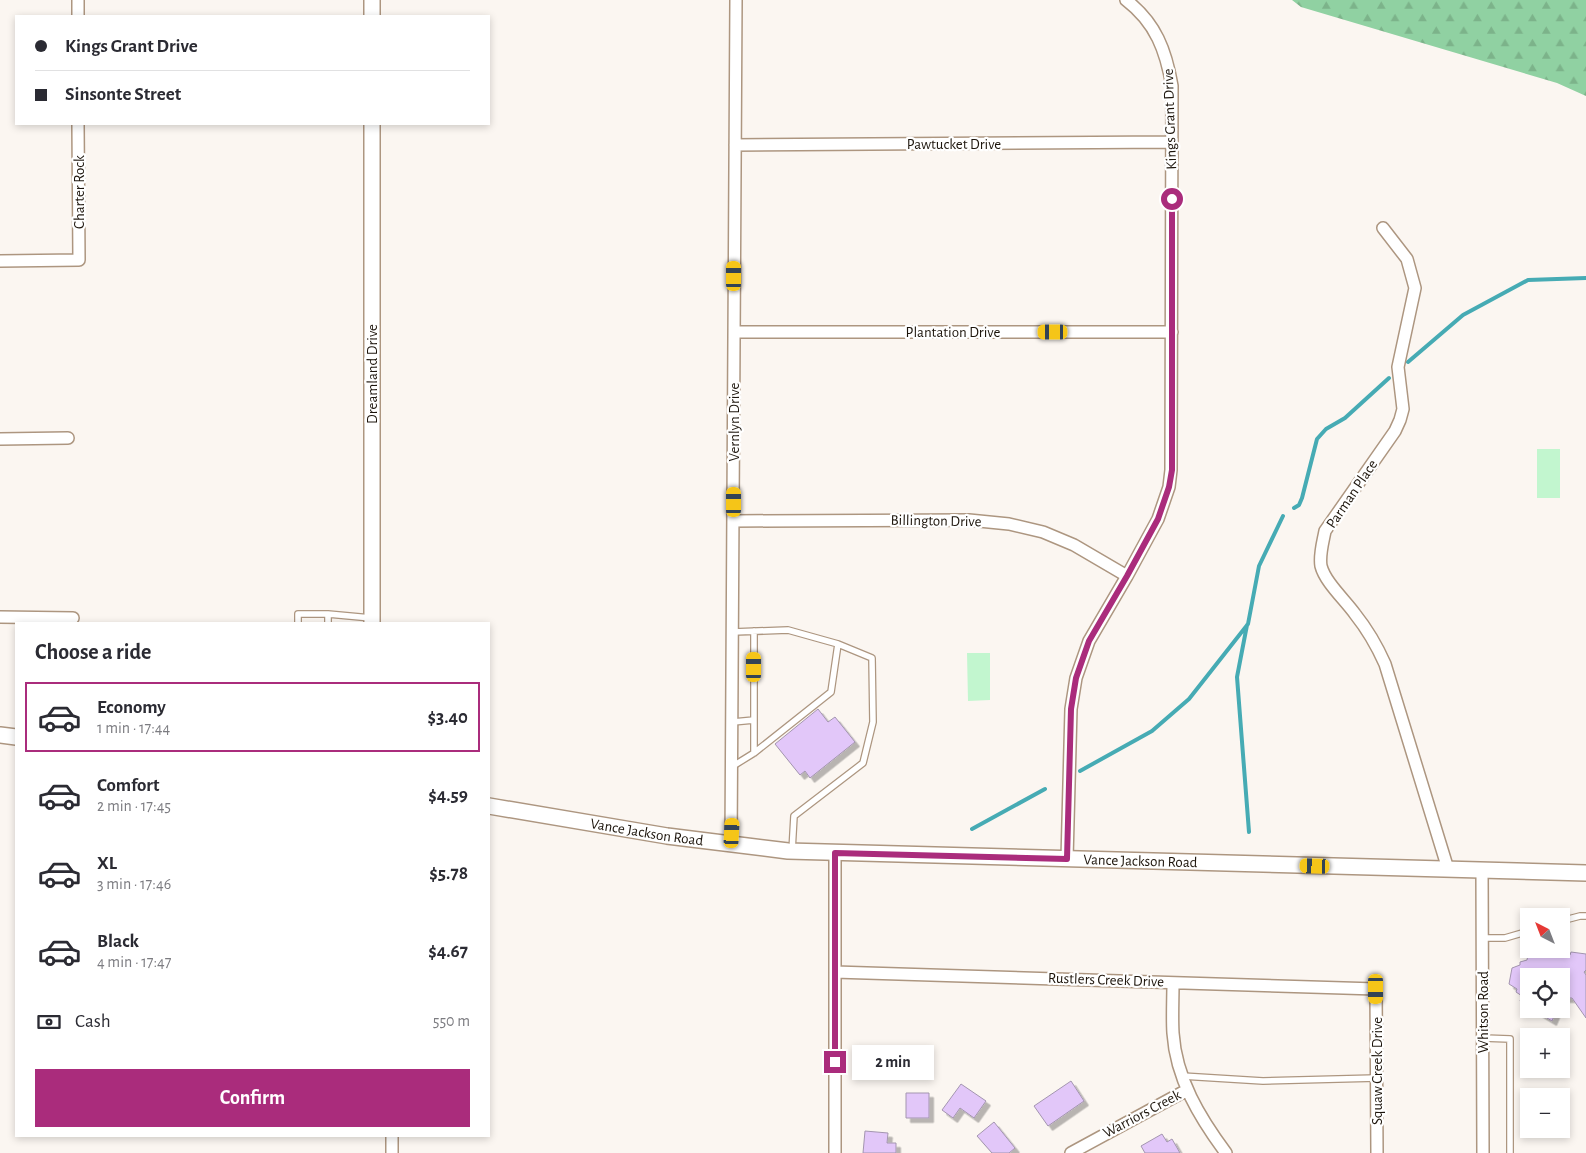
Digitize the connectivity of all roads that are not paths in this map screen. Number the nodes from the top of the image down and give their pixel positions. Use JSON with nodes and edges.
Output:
{"nodes":[{"id":1,"x":78,"y":0,"type":"edge"},
{"id":2,"x":372,"y":0,"type":"edge"},
{"id":3,"x":736,"y":0,"type":"edge"},
{"id":4,"x":1126,"y":0,"type":"edge"},
{"id":5,"x":78,"y":15,"type":"edge"},
{"id":6,"x":372,"y":15,"type":"edge"},
{"id":7,"x":78,"y":125,"type":"edge"},
{"id":8,"x":372,"y":125,"type":"edge"},
{"id":9,"x":1172,"y":142,"type":"junction"},
{"id":10,"x":735,"y":145,"type":"junction"},
{"id":11,"x":1383,"y":228,"type":"dead end"},
{"id":12,"x":0,"y":261,"type":"edge"},
{"id":13,"x":734,"y":332,"type":"junction"},
{"id":14,"x":1172,"y":332,"type":"junction"},
{"id":15,"x":68,"y":438,"type":"dead end"},
{"id":16,"x":0,"y":439,"type":"edge"},
{"id":17,"x":734,"y":521,"type":"junction"},
{"id":18,"x":1127,"y":576,"type":"junction"},
{"id":19,"x":328,"y":614,"type":"junction"},
{"id":20,"x":0,"y":617,"type":"edge"},
{"id":21,"x":73,"y":618,"type":"dead end"},
{"id":22,"x":372,"y":621,"type":"edge"},
{"id":23,"x":298,"y":622,"type":"edge"},
{"id":24,"x":328,"y":622,"type":"edge"},
{"id":25,"x":754,"y":631,"type":"junction"},
{"id":26,"x":733,"y":632,"type":"junction"},
{"id":27,"x":838,"y":644,"type":"junction"},
{"id":28,"x":754,"y":720,"type":"junction"},
{"id":29,"x":733,"y":722,"type":"junction"},
{"id":30,"x":0,"y":735,"type":"edge"},
{"id":31,"x":15,"y":737,"type":"edge"},
{"id":32,"x":754,"y":753,"type":"junction"},
{"id":33,"x":733,"y":766,"type":"junction"},
{"id":34,"x":490,"y":806,"type":"edge"},
{"id":35,"x":731,"y":845,"type":"junction"},
{"id":36,"x":792,"y":851,"type":"junction"},
{"id":37,"x":835,"y":853,"type":"junction"},
{"id":38,"x":1067,"y":859,"type":"junction"},
{"id":39,"x":1448,"y":869,"type":"junction"},
{"id":40,"x":1482,"y":870,"type":"junction"},
{"id":41,"x":1586,"y":873,"type":"edge"},
{"id":42,"x":1583,"y":916,"type":"edge"},
{"id":43,"x":1570,"y":920,"type":"edge"},
{"id":44,"x":1586,"y":923,"type":"edge"},
{"id":45,"x":1520,"y":934,"type":"edge"},
{"id":46,"x":1483,"y":938,"type":"junction"},
{"id":47,"x":835,"y":972,"type":"junction"},
{"id":48,"x":1173,"y":983,"type":"junction"},
{"id":49,"x":1376,"y":989,"type":"joint"},
{"id":50,"x":1483,"y":1038,"type":"junction"},
{"id":51,"x":1182,"y":1076,"type":"junction"},
{"id":52,"x":1377,"y":1078,"type":"junction"},
{"id":53,"x":1187,"y":1090,"type":"junction"},
{"id":54,"x":392,"y":1137,"type":"edge"},
{"id":55,"x":392,"y":1153,"type":"edge"},
{"id":56,"x":835,"y":1153,"type":"edge"},
{"id":57,"x":1070,"y":1153,"type":"edge"},
{"id":58,"x":1226,"y":1153,"type":"edge"},
{"id":59,"x":1377,"y":1153,"type":"edge"},
{"id":60,"x":1483,"y":1153,"type":"edge"},
{"id":61,"x":1510,"y":1153,"type":"edge"}],
"edges":[{"from":1,"to":5,"type":"street"},
{"from":2,"to":6,"type":"main road"},
{"from":3,"to":10,"type":"street","name":"Vernlyn Drive"},
{"from":4,"to":9,"type":"street","name":"Kings Grant Drive"},
{"from":7,"to":12,"type":"street","name":"Charter Rock"},
{"from":8,"to":22,"type":"main road","name":"Dreamland Drive"},
{"from":9,"to":10,"type":"street","name":"Pawtucket Drive"},
{"from":9,"to":14,"type":"street","name":"Kings Grant Drive"},
{"from":10,"to":13,"type":"street","name":"Vernlyn Drive"},
{"from":11,"to":39,"type":"street","name":"Parman Place"},
{"from":13,"to":14,"type":"street","name":"Plantation Drive"},
{"from":13,"to":17,"type":"street","name":"Vernlyn Drive"},
{"from":14,"to":18,"type":"street","name":"Kings Grant Drive"},
{"from":15,"to":16,"type":"street"},
{"from":17,"to":18,"type":"street","name":"Billington Drive"},
{"from":17,"to":26,"type":"street","name":"Vernlyn Drive"},
{"from":18,"to":38,"type":"street","name":"Kings Grant Drive"},
{"from":19,"to":22,"type":"lane"},
{"from":19,"to":23,"type":"lane"},
{"from":19,"to":24,"type":"lane"},
{"from":20,"to":21,"type":"street"},
{"from":25,"to":26,"type":"lane"},
{"from":25,"to":27,"type":"lane"},
{"from":25,"to":28,"type":"lane"},
{"from":26,"to":29,"type":"street","name":"Vernlyn Drive"},
{"from":27,"to":32,"type":"lane"},
{"from":27,"to":36,"type":"lane"},
{"from":28,"to":29,"type":"lane"},
{"from":28,"to":32,"type":"lane"},
{"from":29,"to":33,"type":"street","name":"Vernlyn Drive"},
{"from":30,"to":31,"type":"main road"},
{"from":32,"to":33,"type":"lane"},
{"from":33,"to":35,"type":"street","name":"Vernlyn Drive"},
{"from":34,"to":35,"type":"main road","name":"Vance Jackson Road"},
{"from":35,"to":36,"type":"main road","name":"Vance Jackson Road"},
{"from":36,"to":37,"type":"main road","name":"Vance Jackson Road"},
{"from":37,"to":38,"type":"main road","name":"Vance Jackson Road"},
{"from":37,"to":47,"type":"street"},
{"from":38,"to":39,"type":"main road","name":"Vance Jackson Road"},
{"from":39,"to":40,"type":"main road","name":"Vance Jackson Road"},
{"from":40,"to":41,"type":"main road","name":"Vance Jackson Road"},
{"from":40,"to":46,"type":"street","name":"Whitson Road"},
{"from":42,"to":43,"type":"lane"},
{"from":42,"to":44,"type":"lane"},
{"from":45,"to":46,"type":"lane"},
{"from":46,"to":50,"type":"street","name":"Whitson Road"},
{"from":47,"to":48,"type":"street","name":"Rustlers Creek Drive"},
{"from":47,"to":56,"type":"street"},
{"from":48,"to":49,"type":"street","name":"Rustlers Creek Drive"},
{"from":48,"to":51,"type":"street"},
{"from":49,"to":52,"type":"street","name":"Squaw Creek Drive"},
{"from":50,"to":60,"type":"street","name":"Whitson Road"},
{"from":50,"to":61,"type":"lane"},
{"from":51,"to":52,"type":"lane"},
{"from":51,"to":53,"type":"street"},
{"from":52,"to":59,"type":"street","name":"Squaw Creek Drive"},
{"from":53,"to":57,"type":"street","name":"Warriors Creek"},
{"from":53,"to":58,"type":"street"},
{"from":54,"to":55,"type":"street"}]}
